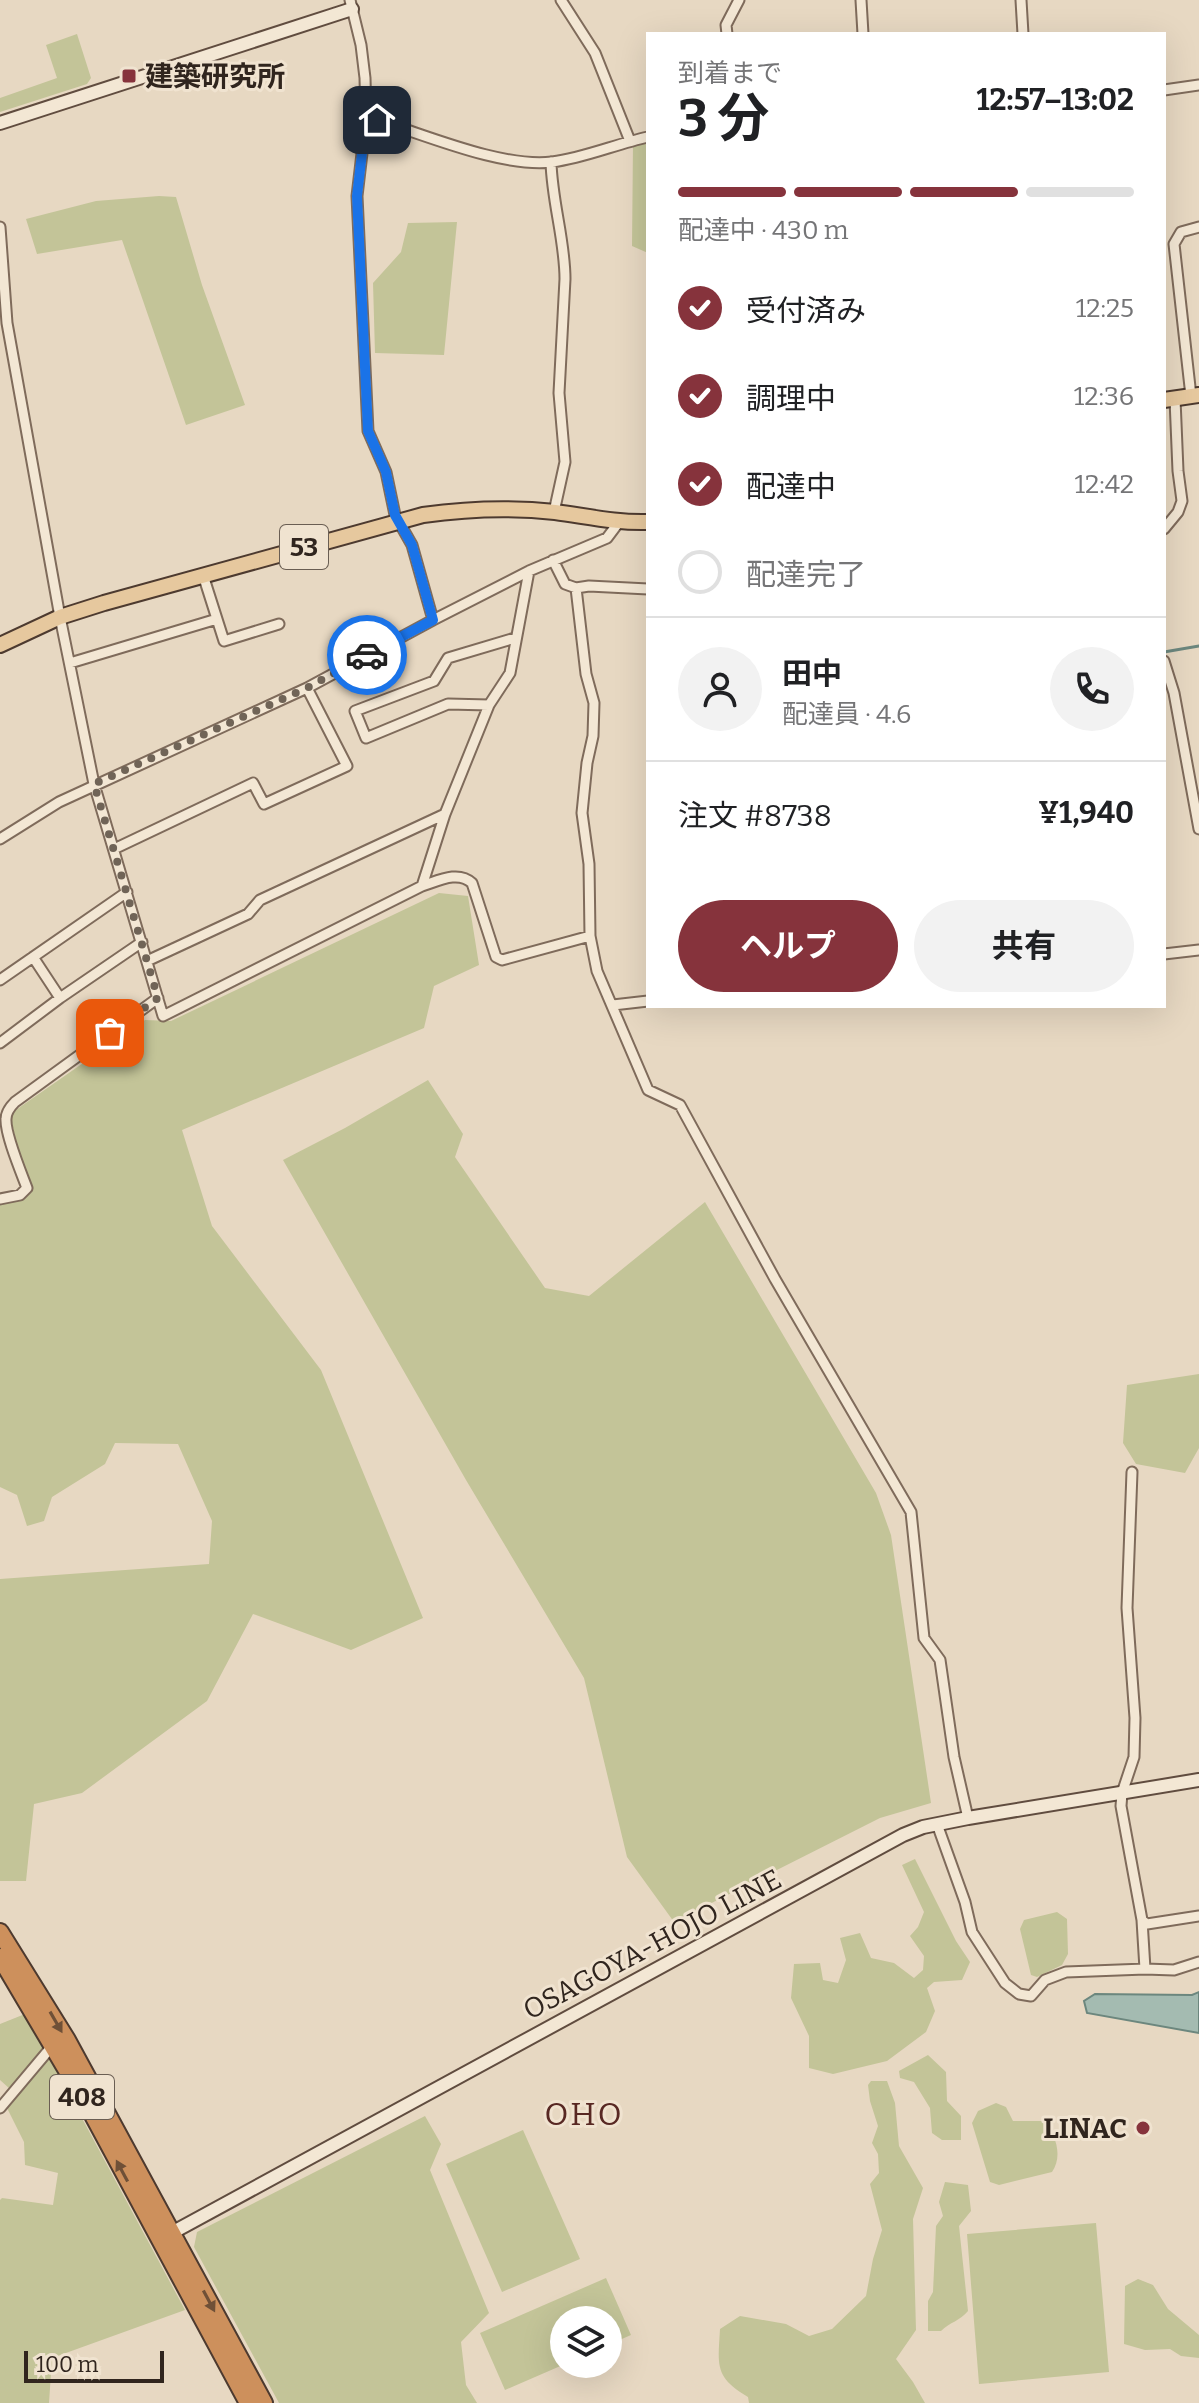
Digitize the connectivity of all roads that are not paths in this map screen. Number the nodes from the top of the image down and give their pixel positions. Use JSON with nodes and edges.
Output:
{"nodes":[{"id":1,"x":561,"y":0,"type":"edge"},
{"id":2,"x":739,"y":0,"type":"edge"},
{"id":3,"x":861,"y":0,"type":"edge"},
{"id":4,"x":1021,"y":0,"type":"edge"},
{"id":5,"x":351,"y":5,"type":"edge"},
{"id":6,"x":727,"y":32,"type":"edge"},
{"id":7,"x":863,"y":32,"type":"edge"},
{"id":8,"x":1023,"y":32,"type":"edge"},
{"id":9,"x":1199,"y":85,"type":"edge"},
{"id":10,"x":1166,"y":90,"type":"edge"},
{"id":11,"x":366,"y":119,"type":"junction"},
{"id":12,"x":0,"y":123,"type":"edge"},
{"id":13,"x":646,"y":137,"type":"edge"},
{"id":14,"x":630,"y":141,"type":"junction"},
{"id":15,"x":551,"y":162,"type":"junction"},
{"id":16,"x":0,"y":227,"type":"edge"},
{"id":17,"x":1199,"y":227,"type":"edge"},
{"id":18,"x":1195,"y":395,"type":"edge"},
{"id":19,"x":1169,"y":400,"type":"edge"},
{"id":20,"x":554,"y":512,"type":"junction"},
{"id":21,"x":399,"y":521,"type":"junction"},
{"id":22,"x":619,"y":522,"type":"junction"},
{"id":23,"x":646,"y":522,"type":"edge"},
{"id":24,"x":1166,"y":527,"type":"edge"},
{"id":25,"x":553,"y":560,"type":"junction"},
{"id":26,"x":529,"y":571,"type":"junction"},
{"id":27,"x":203,"y":575,"type":"junction"},
{"id":28,"x":576,"y":588,"type":"junction"},
{"id":29,"x":646,"y":589,"type":"edge"},
{"id":30,"x":60,"y":617,"type":"junction"},
{"id":31,"x":217,"y":619,"type":"junction"},
{"id":32,"x":433,"y":620,"type":"junction"},
{"id":33,"x":279,"y":624,"type":"dead end"},
{"id":34,"x":515,"y":638,"type":"junction"},
{"id":35,"x":0,"y":645,"type":"edge"},
{"id":36,"x":70,"y":663,"type":"junction"},
{"id":37,"x":1166,"y":667,"type":"edge"},
{"id":38,"x":307,"y":688,"type":"junction"},
{"id":39,"x":489,"y":705,"type":"junction"},
{"id":40,"x":94,"y":784,"type":"junction"},
{"id":41,"x":445,"y":814,"type":"junction"},
{"id":42,"x":1199,"y":829,"type":"edge"},
{"id":43,"x":0,"y":839,"type":"edge"},
{"id":44,"x":114,"y":849,"type":"junction"},
{"id":45,"x":422,"y":886,"type":"junction"},
{"id":46,"x":127,"y":892,"type":"junction"},
{"id":47,"x":590,"y":936,"type":"junction"},
{"id":48,"x":142,"y":942,"type":"junction"},
{"id":49,"x":1199,"y":950,"type":"edge"},
{"id":50,"x":1166,"y":954,"type":"edge"},
{"id":51,"x":33,"y":957,"type":"junction"},
{"id":52,"x":147,"y":961,"type":"junction"},
{"id":53,"x":0,"y":980,"type":"edge"},
{"id":54,"x":60,"y":998,"type":"junction"},
{"id":55,"x":158,"y":998,"type":"junction"},
{"id":56,"x":646,"y":1001,"type":"edge"},
{"id":57,"x":613,"y":1005,"type":"junction"},
{"id":58,"x":0,"y":1043,"type":"edge"},
{"id":59,"x":0,"y":1199,"type":"edge"},
{"id":60,"x":1132,"y":1472,"type":"dead end"},
{"id":61,"x":1199,"y":1780,"type":"edge"},
{"id":62,"x":1122,"y":1793,"type":"junction"},
{"id":63,"x":968,"y":1818,"type":"junction"},
{"id":64,"x":937,"y":1824,"type":"junction"},
{"id":65,"x":1199,"y":1916,"type":"edge"},
{"id":66,"x":1142,"y":1920,"type":"junction"},
{"id":67,"x":0,"y":1932,"type":"edge"},
{"id":68,"x":0,"y":1957,"type":"edge"},
{"id":69,"x":1199,"y":1962,"type":"edge"},
{"id":70,"x":1145,"y":1969,"type":"junction"},
{"id":71,"x":53,"y":2045,"type":"junction"},
{"id":72,"x":0,"y":2108,"type":"edge"},
{"id":73,"x":165,"y":2236,"type":"junction"},
{"id":74,"x":248,"y":2403,"type":"edge"},
{"id":75,"x":264,"y":2403,"type":"edge"}],
"edges":[{"from":1,"to":14,"type":"street"},
{"from":2,"to":6,"type":"street"},
{"from":3,"to":7,"type":"street"},
{"from":4,"to":8,"type":"street"},
{"from":5,"to":11,"type":"street"},
{"from":5,"to":12,"type":"main road"},
{"from":9,"to":10,"type":"street"},
{"from":11,"to":15,"type":"street"},
{"from":11,"to":21,"type":"street"},
{"from":13,"to":14,"type":"street"},
{"from":14,"to":15,"type":"street"},
{"from":15,"to":20,"type":"street"},
{"from":16,"to":30,"type":"street"},
{"from":17,"to":18,"type":"street"},
{"from":18,"to":19,"type":"main road"},
{"from":19,"to":24,"type":"street"},
{"from":20,"to":21,"type":"main road","number":"53"},
{"from":20,"to":22,"type":"main road","number":"53"},
{"from":21,"to":27,"type":"main road","number":"53"},
{"from":21,"to":32,"type":"street"},
{"from":22,"to":23,"type":"main road","number":"53"},
{"from":22,"to":25,"type":"street"},
{"from":25,"to":26,"type":"street"},
{"from":25,"to":28,"type":"street"},
{"from":26,"to":32,"type":"street"},
{"from":26,"to":34,"type":"street"},
{"from":27,"to":30,"type":"main road","number":"53"},
{"from":27,"to":31,"type":"street"},
{"from":28,"to":29,"type":"street"},
{"from":28,"to":47,"type":"street"},
{"from":30,"to":35,"type":"main road","number":"53"},
{"from":30,"to":36,"type":"street"},
{"from":31,"to":33,"type":"street"},
{"from":31,"to":36,"type":"street"},
{"from":32,"to":38,"type":"street"},
{"from":34,"to":39,"type":"street"},
{"from":34,"to":39,"type":"street"},
{"from":36,"to":40,"type":"street"},
{"from":37,"to":42,"type":"street"},
{"from":38,"to":40,"type":"street"},
{"from":38,"to":44,"type":"street"},
{"from":39,"to":41,"type":"street"},
{"from":40,"to":43,"type":"street"},
{"from":40,"to":44,"type":"street"},
{"from":41,"to":45,"type":"street"},
{"from":41,"to":52,"type":"street"},
{"from":44,"to":46,"type":"street"},
{"from":45,"to":47,"type":"street"},
{"from":45,"to":55,"type":"street"},
{"from":46,"to":48,"type":"street"},
{"from":46,"to":51,"type":"street"},
{"from":47,"to":57,"type":"street"},
{"from":48,"to":52,"type":"street"},
{"from":48,"to":54,"type":"street"},
{"from":49,"to":50,"type":"street"},
{"from":51,"to":53,"type":"street"},
{"from":51,"to":54,"type":"street"},
{"from":52,"to":55,"type":"street"},
{"from":54,"to":58,"type":"street"},
{"from":55,"to":59,"type":"street"},
{"from":56,"to":57,"type":"street"},
{"from":57,"to":63,"type":"street"},
{"from":60,"to":62,"type":"street"},
{"from":61,"to":62,"type":"main road","name":"OSAGOYA-HOJO LINE"},
{"from":62,"to":63,"type":"main road","name":"OSAGOYA-HOJO LINE"},
{"from":62,"to":66,"type":"street"},
{"from":63,"to":64,"type":"main road","name":"OSAGOYA-HOJO LINE"},
{"from":64,"to":70,"type":"street"},
{"from":64,"to":73,"type":"main road","name":"OSAGOYA-HOJO LINE"},
{"from":65,"to":66,"type":"street"},
{"from":66,"to":70,"type":"street"},
{"from":67,"to":73,"type":"highway","number":"408","one_way":true},
{"from":68,"to":71,"type":"highway","number":"408"},
{"from":69,"to":70,"type":"street"},
{"from":71,"to":72,"type":"street"},
{"from":73,"to":71,"type":"highway","number":"408","one_way":true},
{"from":73,"to":74,"type":"highway","number":"408"},
{"from":73,"to":75,"type":"highway","number":"408","one_way":true}]}
